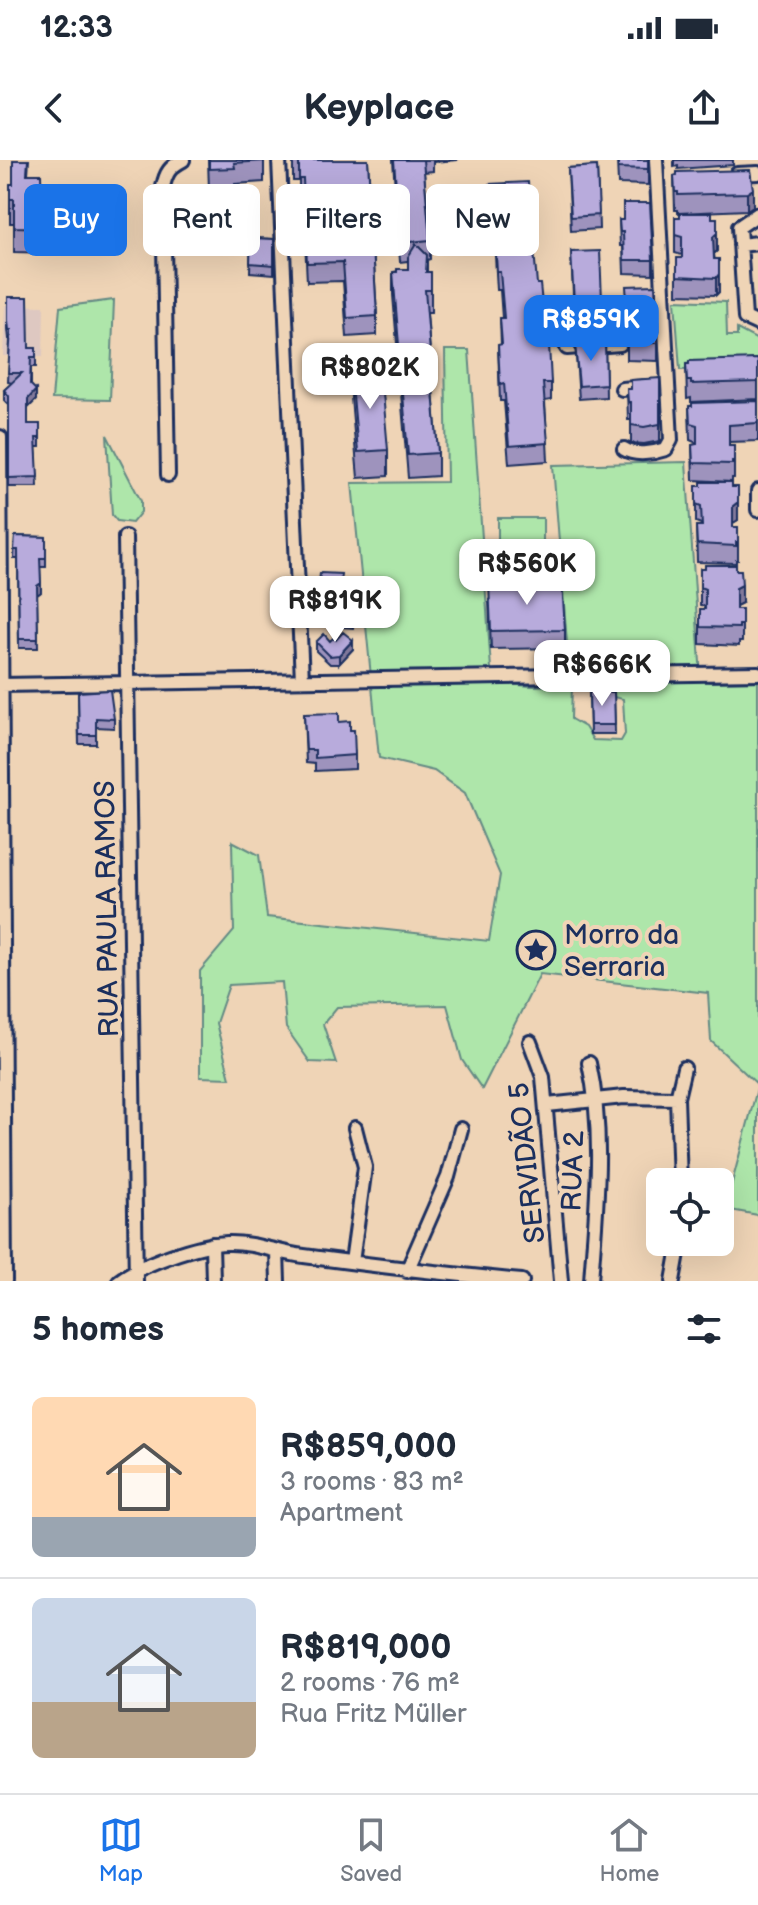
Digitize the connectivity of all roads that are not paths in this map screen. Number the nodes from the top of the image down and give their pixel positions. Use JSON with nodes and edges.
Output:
{"nodes":[{"id":1,"x":183,"y":160,"type":"edge"},
{"id":2,"x":279,"y":160,"type":"edge"},
{"id":3,"x":656,"y":160,"type":"edge"},
{"id":4,"x":758,"y":173,"type":"edge"},
{"id":5,"x":730,"y":174,"type":"edge"},
{"id":6,"x":758,"y":214,"type":"edge"},
{"id":7,"x":758,"y":243,"type":"edge"},
{"id":8,"x":740,"y":245,"type":"junction"},
{"id":9,"x":758,"y":281,"type":"edge"},
{"id":10,"x":742,"y":282,"type":"junction"},
{"id":11,"x":758,"y":324,"type":"edge"},
{"id":12,"x":620,"y":344,"type":"dead end"},
{"id":13,"x":567,"y":348,"type":"dead end"},
{"id":14,"x":670,"y":386,"type":"junction"},
{"id":15,"x":622,"y":389,"type":"dead end"},
{"id":16,"x":0,"y":437,"type":"edge"},
{"id":17,"x":624,"y":449,"type":"dead end"},
{"id":18,"x":168,"y":475,"type":"dead end"},
{"id":19,"x":758,"y":491,"type":"edge"},
{"id":20,"x":758,"y":510,"type":"edge"},
{"id":21,"x":125,"y":537,"type":"dead end"},
{"id":22,"x":758,"y":673,"type":"edge"},
{"id":23,"x":302,"y":680,"type":"junction"},
{"id":24,"x":127,"y":683,"type":"junction"},
{"id":25,"x":1,"y":685,"type":"edge"},
{"id":26,"x":1,"y":700,"type":"edge"},
{"id":27,"x":530,"y":1042,"type":"dead end"},
{"id":28,"x":589,"y":1063,"type":"dead end"},
{"id":29,"x":684,"y":1068,"type":"dead end"},
{"id":30,"x":677,"y":1098,"type":"junction"},
{"id":31,"x":597,"y":1099,"type":"junction"},
{"id":32,"x":547,"y":1105,"type":"junction"},
{"id":33,"x":355,"y":1128,"type":"dead end"},
{"id":34,"x":461,"y":1129,"type":"dead end"},
{"id":35,"x":680,"y":1168,"type":"edge"},
{"id":36,"x":212,"y":1244,"type":"junction"},
{"id":37,"x":277,"y":1252,"type":"junction"},
{"id":38,"x":677,"y":1256,"type":"edge"},
{"id":39,"x":352,"y":1262,"type":"junction"},
{"id":40,"x":407,"y":1271,"type":"junction"},
{"id":41,"x":391,"y":1274,"type":"edge"},
{"id":42,"x":136,"y":1275,"type":"edge"},
{"id":43,"x":5,"y":1281,"type":"edge"},
{"id":44,"x":119,"y":1281,"type":"edge"},
{"id":45,"x":213,"y":1281,"type":"edge"},
{"id":46,"x":278,"y":1281,"type":"edge"},
{"id":47,"x":522,"y":1281,"type":"edge"},
{"id":48,"x":561,"y":1281,"type":"edge"},
{"id":49,"x":591,"y":1281,"type":"edge"},
{"id":50,"x":673,"y":1281,"type":"edge"}],
"edges":[{"from":1,"to":18,"type":"street"},
{"from":2,"to":23,"type":"street"},
{"from":3,"to":14,"type":"street"},
{"from":4,"to":5,"type":"street"},
{"from":6,"to":8,"type":"street"},
{"from":7,"to":8,"type":"street"},
{"from":8,"to":10,"type":"street"},
{"from":9,"to":10,"type":"street"},
{"from":10,"to":11,"type":"street"},
{"from":12,"to":13,"type":"street"},
{"from":14,"to":15,"type":"street"},
{"from":14,"to":17,"type":"street"},
{"from":16,"to":25,"type":"street"},
{"from":19,"to":20,"type":"street"},
{"from":21,"to":24,"type":"street","name":"RUA PAULA RAMOS"},
{"from":22,"to":23,"type":"street"},
{"from":23,"to":24,"type":"street"},
{"from":24,"to":25,"type":"street"},
{"from":24,"to":42,"type":"street","name":"RUA PAULA RAMOS"},
{"from":25,"to":26,"type":"street"},
{"from":26,"to":43,"type":"street"},
{"from":27,"to":32,"type":"street","name":"SERVIDÃO 5"},
{"from":28,"to":31,"type":"street","name":"RUA 2"},
{"from":29,"to":30,"type":"street"},
{"from":30,"to":31,"type":"street"},
{"from":30,"to":35,"type":"street"},
{"from":31,"to":32,"type":"street"},
{"from":31,"to":49,"type":"street","name":"RUA 2"},
{"from":32,"to":48,"type":"street","name":"SERVIDÃO 5"},
{"from":33,"to":39,"type":"street"},
{"from":34,"to":40,"type":"street"},
{"from":36,"to":37,"type":"street"},
{"from":36,"to":42,"type":"street"},
{"from":36,"to":45,"type":"street"},
{"from":37,"to":39,"type":"street"},
{"from":37,"to":46,"type":"street"},
{"from":38,"to":50,"type":"street"},
{"from":39,"to":41,"type":"street"},
{"from":40,"to":41,"type":"street"},
{"from":40,"to":47,"type":"street"},
{"from":42,"to":44,"type":"street"}]}
